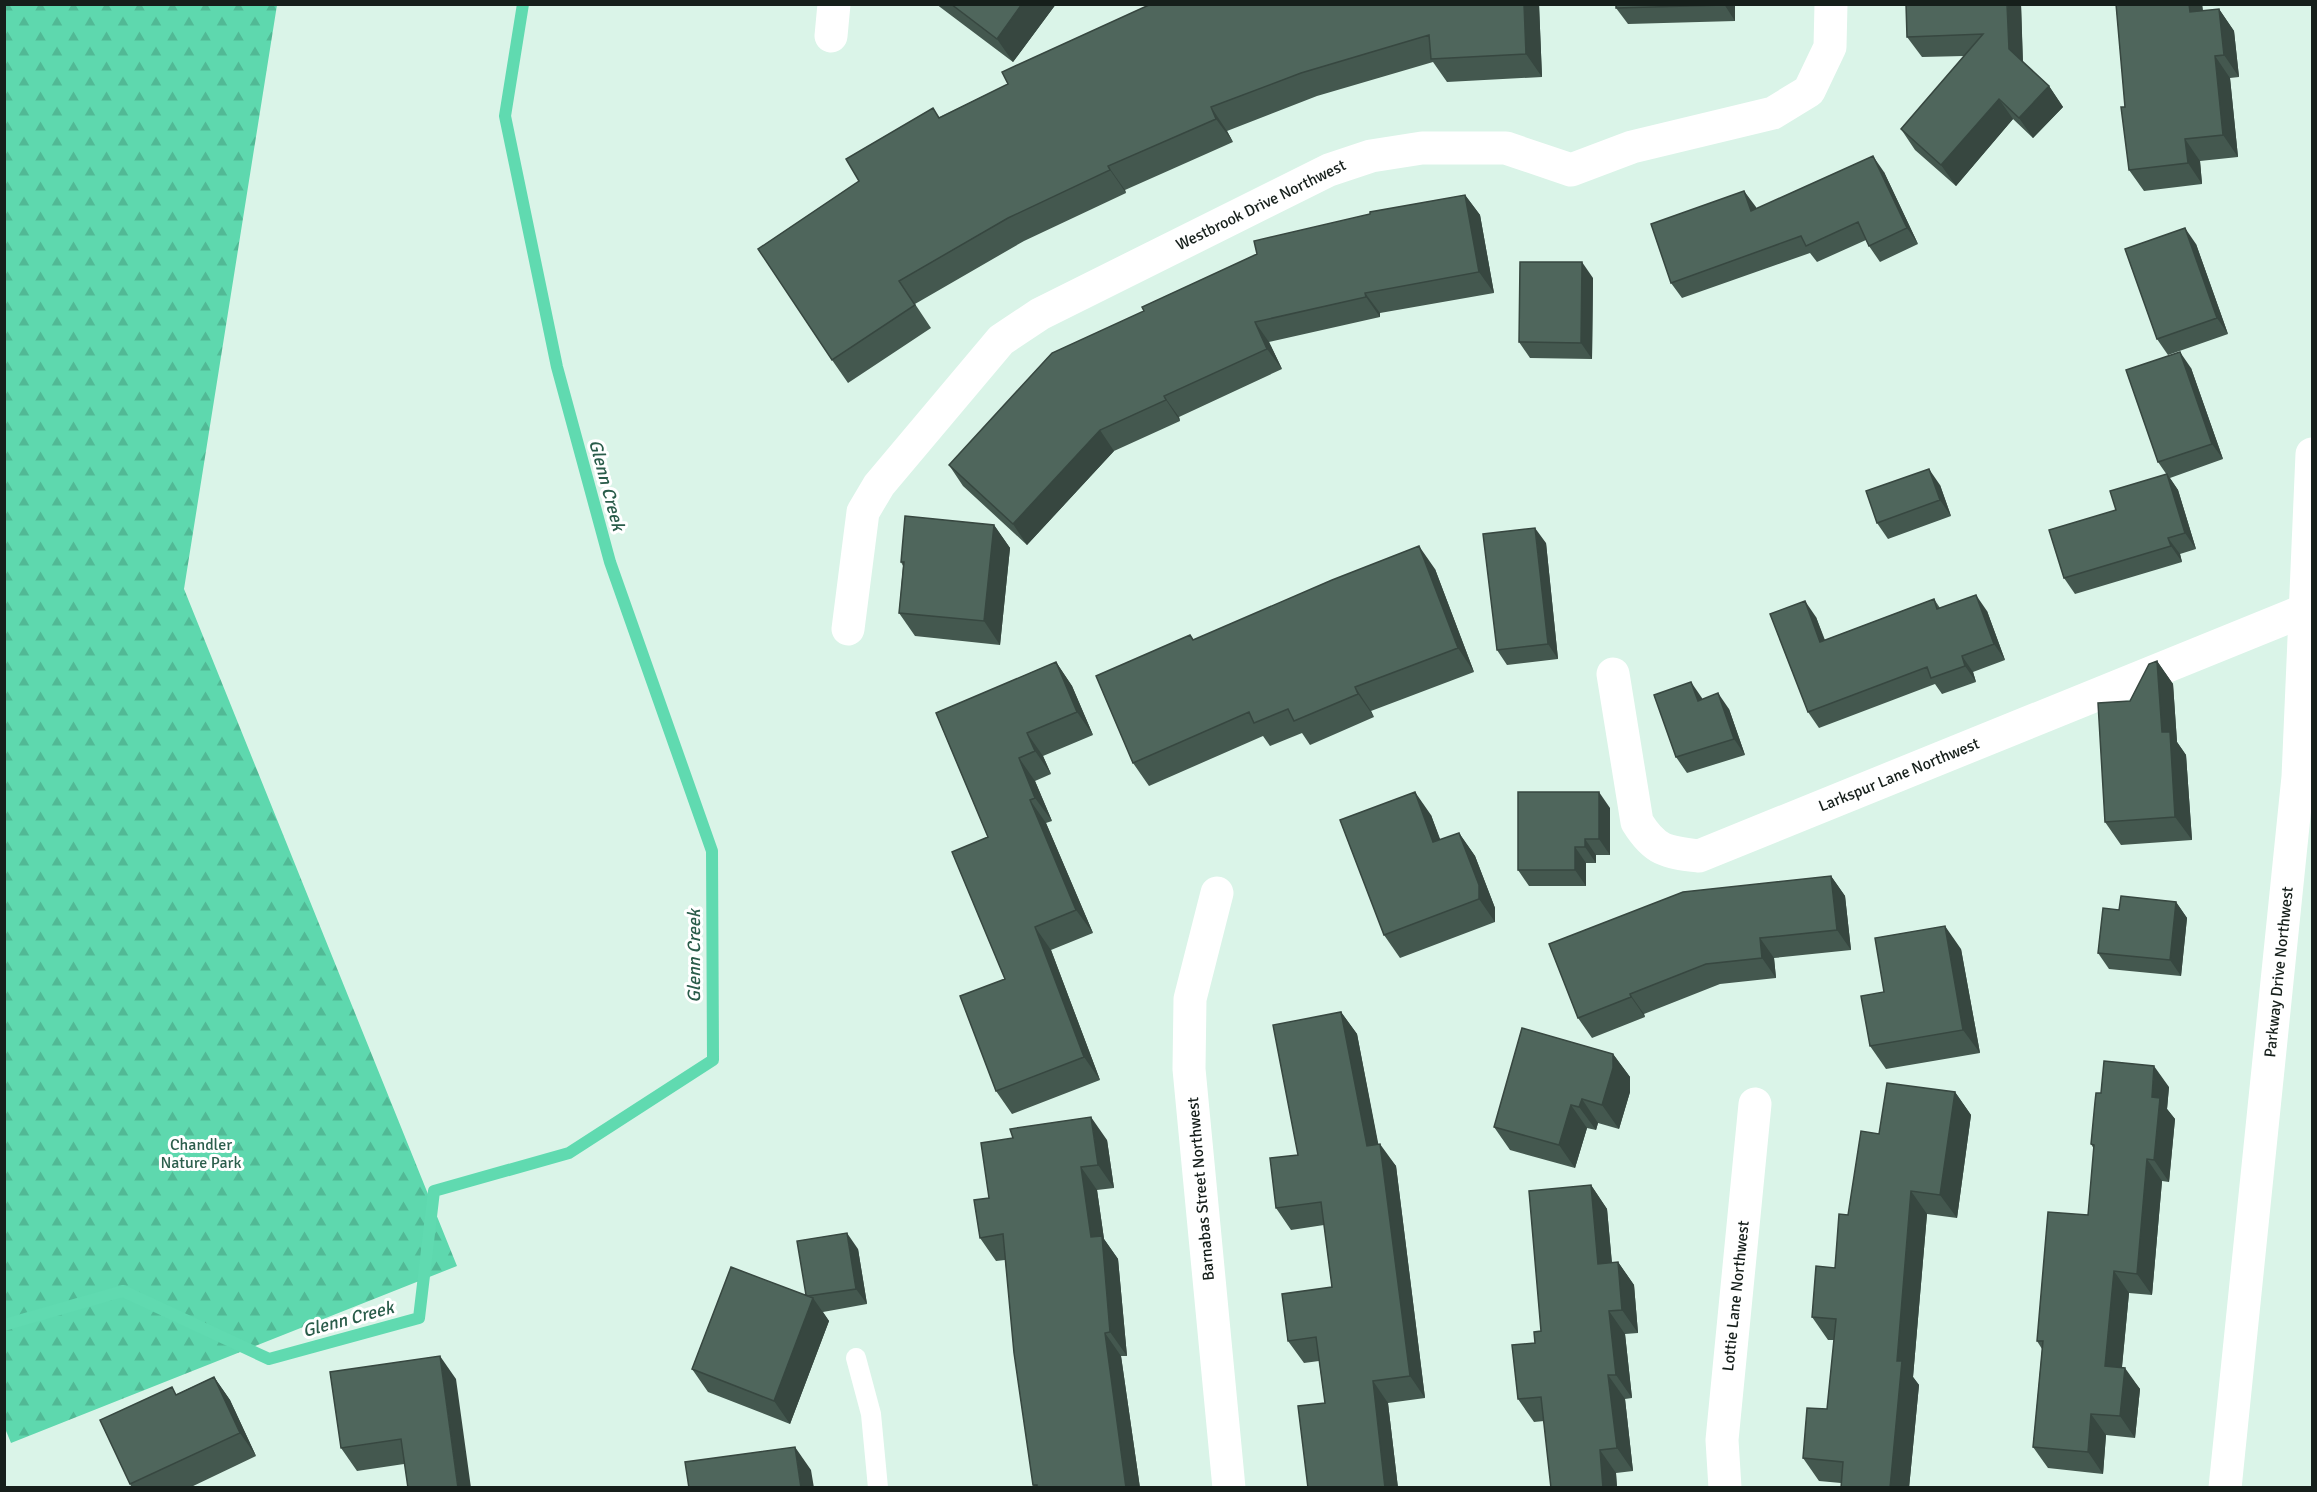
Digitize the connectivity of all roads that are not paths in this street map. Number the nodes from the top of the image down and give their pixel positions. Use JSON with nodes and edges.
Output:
{"nodes":[{"id":1,"x":1831,"y":4,"type":"edge"},
{"id":2,"x":2313,"y":454,"type":"edge"},
{"id":3,"x":2308,"y":609,"type":"junction"},
{"id":4,"x":848,"y":629,"type":"dead end"},
{"id":5,"x":1613,"y":674,"type":"dead end"},
{"id":6,"x":1217,"y":893,"type":"dead end"},
{"id":7,"x":1755,"y":1104,"type":"dead end"},
{"id":8,"x":856,"y":1358,"type":"dead end"},
{"id":9,"x":878,"y":1488,"type":"edge"},
{"id":10,"x":1229,"y":1488,"type":"edge"},
{"id":11,"x":1725,"y":1488,"type":"edge"},
{"id":12,"x":2225,"y":1488,"type":"edge"}],
"edges":[{"from":1,"to":4,"type":"street","name":"Westbrook Drive Northwest"},
{"from":2,"to":3,"type":"street","name":"Parkway Drive Northwest"},
{"from":3,"to":5,"type":"street","name":"Larkspur Lane Northwest"},
{"from":3,"to":12,"type":"street","name":"Parkway Drive Northwest"},
{"from":6,"to":10,"type":"street","name":"Barnabas Street Northwest"},
{"from":7,"to":11,"type":"street","name":"Lottie Lane Northwest"},
{"from":8,"to":9,"type":"lane"}]}
